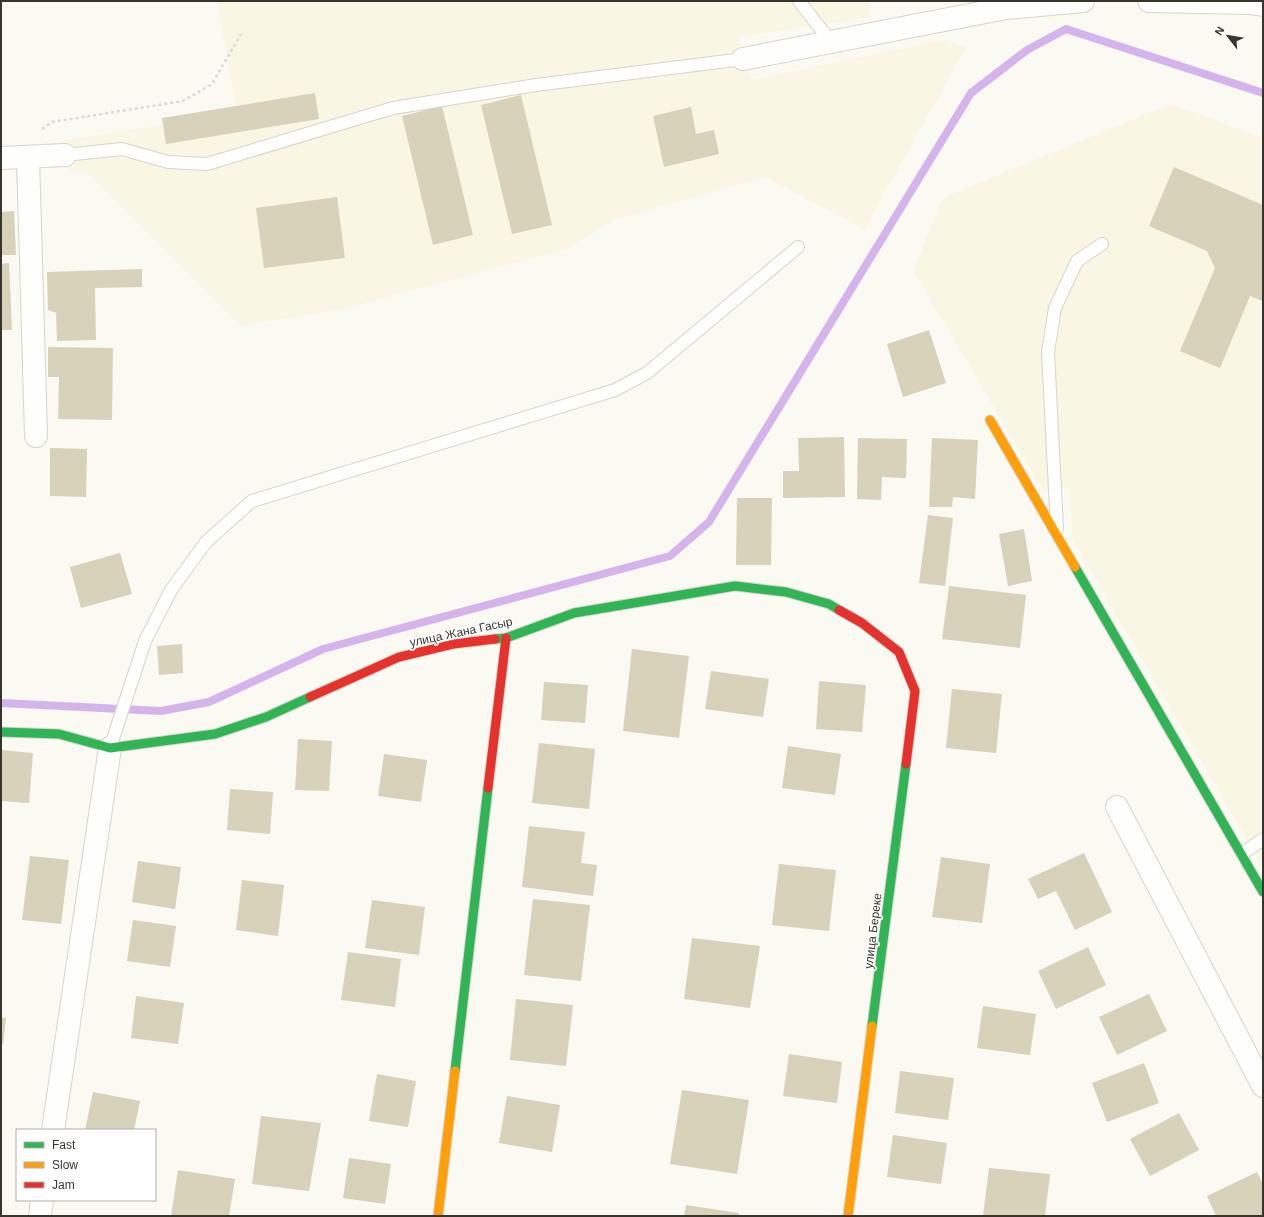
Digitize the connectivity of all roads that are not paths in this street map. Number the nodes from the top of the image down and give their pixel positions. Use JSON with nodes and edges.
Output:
{"nodes":[{"id":1,"x":799,"y":1,"type":"edge"},
{"id":2,"x":1083,"y":1,"type":"edge"},
{"id":3,"x":1149,"y":1,"type":"edge"},
{"id":4,"x":1263,"y":5,"type":"edge"},
{"id":5,"x":831,"y":42,"type":"junction"},
{"id":6,"x":743,"y":59,"type":"joint"},
{"id":7,"x":65,"y":156,"type":"joint"},
{"id":8,"x":28,"y":157,"type":"junction"},
{"id":9,"x":1,"y":158,"type":"edge"},
{"id":10,"x":1102,"y":244,"type":"dead end"},
{"id":11,"x":798,"y":247,"type":"dead end"},
{"id":12,"x":990,"y":420,"type":"dead end"},
{"id":13,"x":36,"y":436,"type":"dead end"},
{"id":14,"x":1058,"y":536,"type":"junction"},
{"id":15,"x":506,"y":638,"type":"junction"},
{"id":16,"x":898,"y":652,"type":"joint"},
{"id":17,"x":1,"y":732,"type":"edge"},
{"id":18,"x":110,"y":748,"type":"junction"},
{"id":19,"x":1117,"y":807,"type":"dead end"},
{"id":20,"x":1263,"y":840,"type":"edge"},
{"id":21,"x":1242,"y":854,"type":"junction"},
{"id":22,"x":1263,"y":892,"type":"edge"},
{"id":23,"x":1263,"y":1086,"type":"edge"},
{"id":24,"x":53,"y":1129,"type":"edge"},
{"id":25,"x":42,"y":1201,"type":"edge"},
{"id":26,"x":40,"y":1216,"type":"edge"},
{"id":27,"x":438,"y":1216,"type":"edge"},
{"id":28,"x":848,"y":1216,"type":"edge"}],
"edges":[{"from":1,"to":5,"type":"lane"},
{"from":2,"to":5,"type":"street"},
{"from":3,"to":4,"type":"street"},
{"from":5,"to":6,"type":"street"},
{"from":6,"to":7,"type":"lane"},
{"from":7,"to":8,"type":"street"},
{"from":8,"to":9,"type":"street"},
{"from":8,"to":13,"type":"street"},
{"from":10,"to":14,"type":"lane"},
{"from":11,"to":18,"type":"lane"},
{"from":12,"to":14,"type":"street"},
{"from":14,"to":21,"type":"street"},
{"from":15,"to":16,"type":"street","name":"улица Жана Гасыр"},
{"from":15,"to":18,"type":"street","name":"улица Жана Гасыр"},
{"from":15,"to":27,"type":"street"},
{"from":16,"to":28,"type":"street","name":"улица Береке"},
{"from":17,"to":18,"type":"street","name":"улица Жана Гасыр"},
{"from":18,"to":24,"type":"street"},
{"from":19,"to":23,"type":"street"},
{"from":20,"to":21,"type":"lane"},
{"from":21,"to":22,"type":"street"},
{"from":25,"to":26,"type":"street"}]}
